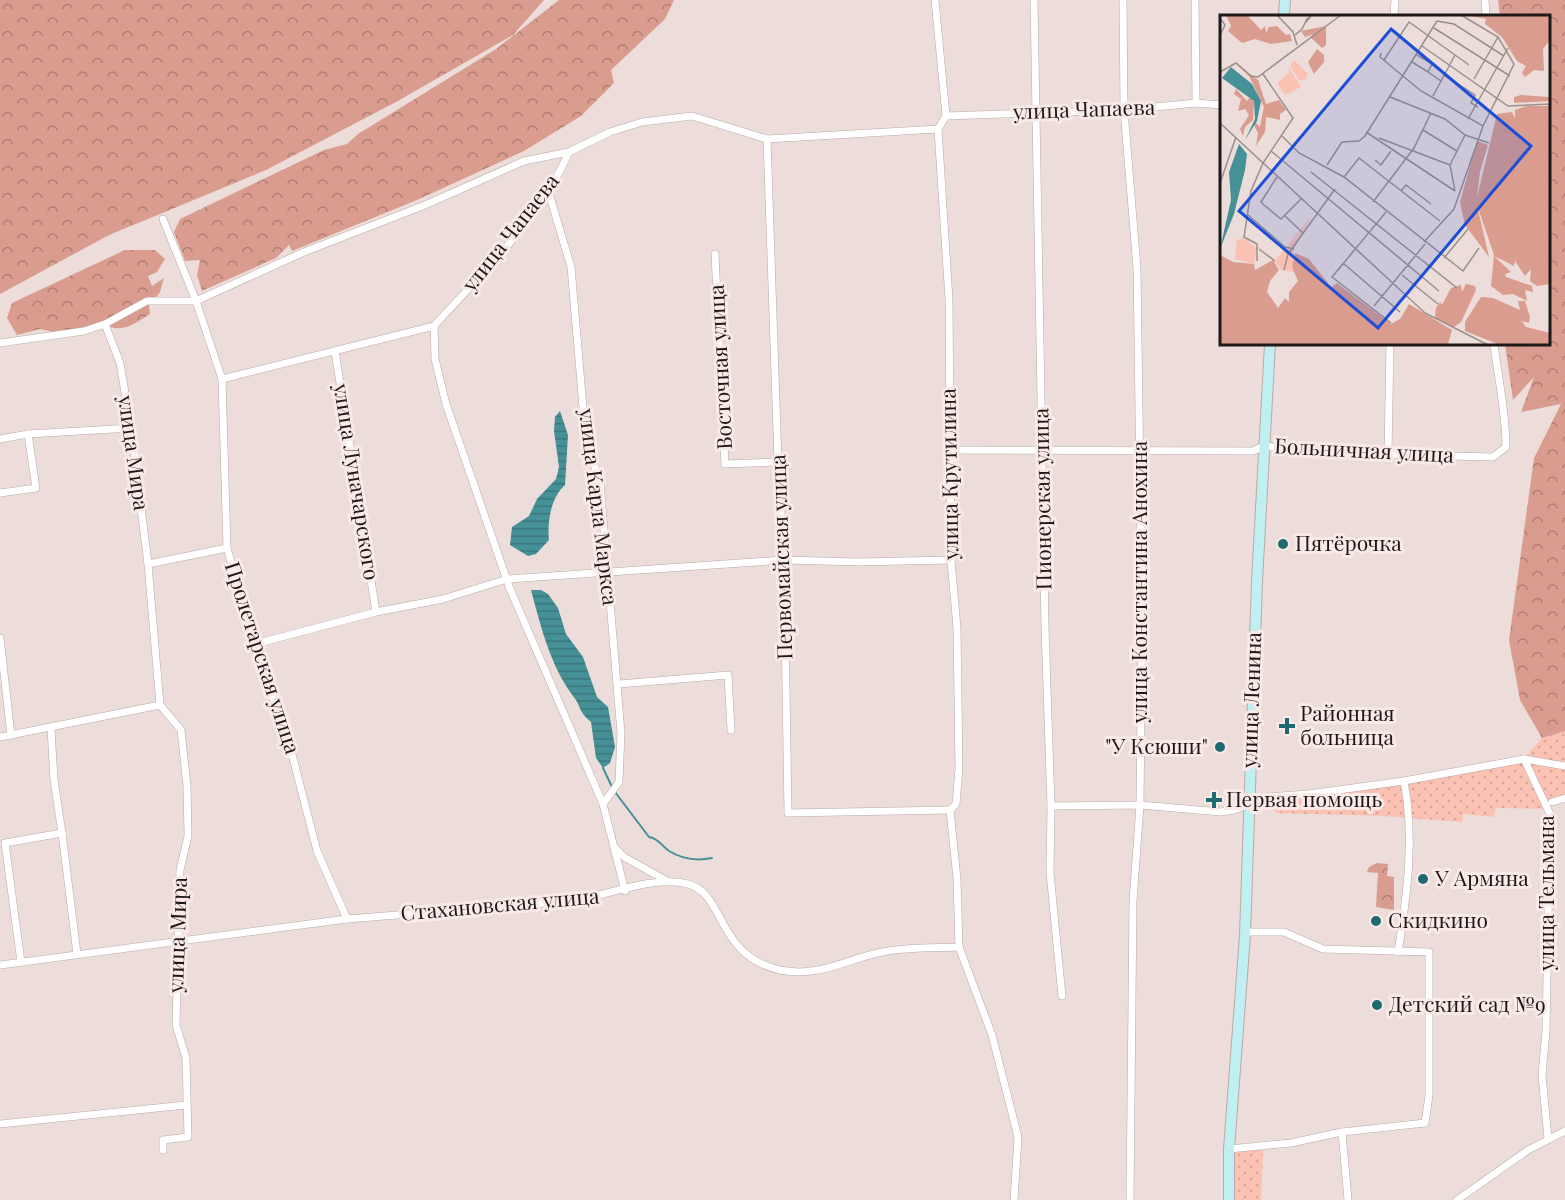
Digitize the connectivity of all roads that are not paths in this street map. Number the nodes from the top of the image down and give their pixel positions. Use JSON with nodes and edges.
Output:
{"nodes":[{"id":1,"x":935,"y":0,"type":"edge"},
{"id":2,"x":1034,"y":0,"type":"edge"},
{"id":3,"x":1123,"y":0,"type":"edge"},
{"id":4,"x":1195,"y":0,"type":"edge"},
{"id":5,"x":1285,"y":0,"type":"edge"},
{"id":6,"x":1395,"y":0,"type":"edge"},
{"id":7,"x":1485,"y":0,"type":"edge"},
{"id":8,"x":1284,"y":15,"type":"edge"},
{"id":9,"x":1394,"y":15,"type":"edge"},
{"id":10,"x":1486,"y":15,"type":"edge"},
{"id":11,"x":1196,"y":103,"type":"junction"},
{"id":12,"x":1220,"y":105,"type":"edge"},
{"id":13,"x":1124,"y":110,"type":"junction"},
{"id":14,"x":1037,"y":112,"type":"junction"},
{"id":15,"x":946,"y":116,"type":"junction"},
{"id":16,"x":938,"y":129,"type":"junction"},
{"id":17,"x":767,"y":139,"type":"junction"},
{"id":18,"x":569,"y":152,"type":"junction"},
{"id":19,"x":548,"y":190,"type":"junction"},
{"id":20,"x":163,"y":219,"type":"dead end"},
{"id":21,"x":716,"y":254,"type":"dead end"},
{"id":22,"x":196,"y":301,"type":"junction"},
{"id":23,"x":105,"y":324,"type":"junction"},
{"id":24,"x":434,"y":326,"type":"junction"},
{"id":25,"x":0,"y":343,"type":"edge"},
{"id":26,"x":1270,"y":345,"type":"edge"},
{"id":27,"x":1390,"y":345,"type":"edge"},
{"id":28,"x":1494,"y":345,"type":"edge"},
{"id":29,"x":335,"y":351,"type":"junction"},
{"id":30,"x":222,"y":379,"type":"junction"},
{"id":31,"x":131,"y":428,"type":"junction"},
{"id":32,"x":28,"y":434,"type":"junction"},
{"id":33,"x":0,"y":440,"type":"edge"},
{"id":34,"x":1264,"y":446,"type":"junction"},
{"id":35,"x":949,"y":450,"type":"junction"},
{"id":36,"x":1041,"y":450,"type":"junction"},
{"id":37,"x":1140,"y":450,"type":"junction"},
{"id":38,"x":1388,"y":455,"type":"junction"},
{"id":39,"x":778,"y":462,"type":"junction"},
{"id":40,"x":0,"y":494,"type":"edge"},
{"id":41,"x":227,"y":548,"type":"junction"},
{"id":42,"x":784,"y":560,"type":"junction"},
{"id":43,"x":951,"y":560,"type":"junction"},
{"id":44,"x":148,"y":564,"type":"junction"},
{"id":45,"x":608,"y":573,"type":"junction"},
{"id":46,"x":507,"y":579,"type":"junction"},
{"id":47,"x":376,"y":612,"type":"junction"},
{"id":48,"x":0,"y":638,"type":"edge"},
{"id":49,"x":255,"y":644,"type":"junction"},
{"id":50,"x":619,"y":684,"type":"junction"},
{"id":51,"x":160,"y":705,"type":"junction"},
{"id":52,"x":51,"y":728,"type":"junction"},
{"id":53,"x":731,"y":730,"type":"dead end"},
{"id":54,"x":11,"y":735,"type":"junction"},
{"id":55,"x":0,"y":737,"type":"edge"},
{"id":56,"x":1524,"y":759,"type":"junction"},
{"id":57,"x":1565,"y":766,"type":"edge"},
{"id":58,"x":1404,"y":781,"type":"junction"},
{"id":59,"x":1565,"y":798,"type":"edge"},
{"id":60,"x":1248,"y":802,"type":"junction"},
{"id":61,"x":1552,"y":802,"type":"dead end"},
{"id":62,"x":603,"y":804,"type":"junction"},
{"id":63,"x":1140,"y":805,"type":"junction"},
{"id":64,"x":1051,"y":806,"type":"junction"},
{"id":65,"x":950,"y":810,"type":"junction"},
{"id":66,"x":60,"y":834,"type":"junction"},
{"id":67,"x":613,"y":845,"type":"junction"},
{"id":68,"x":671,"y":883,"type":"junction"},
{"id":69,"x":625,"y":891,"type":"junction"},
{"id":70,"x":347,"y":919,"type":"junction"},
{"id":71,"x":1245,"y":935,"type":"junction"},
{"id":72,"x":179,"y":941,"type":"junction"},
{"id":73,"x":959,"y":947,"type":"junction"},
{"id":74,"x":1398,"y":952,"type":"junction"},
{"id":75,"x":77,"y":954,"type":"junction"},
{"id":76,"x":21,"y":962,"type":"junction"},
{"id":77,"x":0,"y":965,"type":"edge"},
{"id":78,"x":1062,"y":996,"type":"dead end"},
{"id":79,"x":186,"y":1105,"type":"junction"},
{"id":80,"x":0,"y":1125,"type":"edge"},
{"id":81,"x":1565,"y":1131,"type":"edge"},
{"id":82,"x":1342,"y":1132,"type":"junction"},
{"id":83,"x":1548,"y":1139,"type":"junction"},
{"id":84,"x":1229,"y":1149,"type":"junction"},
{"id":85,"x":164,"y":1150,"type":"dead end"},
{"id":86,"x":1014,"y":1200,"type":"edge"},
{"id":87,"x":1130,"y":1200,"type":"edge"},
{"id":88,"x":1228,"y":1200,"type":"edge"},
{"id":89,"x":1348,"y":1200,"type":"edge"},
{"id":90,"x":1456,"y":1200,"type":"edge"}],
"edges":[{"from":1,"to":15,"type":"street"},
{"from":2,"to":14,"type":"street","name":"Пионерская улица"},
{"from":3,"to":13,"type":"street","name":"улица Константина Анохина"},
{"from":4,"to":11,"type":"street"},
{"from":5,"to":8,"type":"main road"},
{"from":6,"to":9,"type":"street"},
{"from":7,"to":10,"type":"street"},
{"from":11,"to":12,"type":"street","name":"улица Чапаева"},
{"from":11,"to":13,"type":"street","name":"улица Чапаева"},
{"from":13,"to":14,"type":"street","name":"улица Чапаева"},
{"from":13,"to":37,"type":"street","name":"улица Константина Анохина"},
{"from":14,"to":15,"type":"street","name":"улица Чапаева"},
{"from":14,"to":36,"type":"street","name":"Пионерская улица"},
{"from":15,"to":16,"type":"street"},
{"from":16,"to":17,"type":"street","name":"улица Чапаева"},
{"from":16,"to":35,"type":"street","name":"улица Крутилина"},
{"from":17,"to":18,"type":"street","name":"улица Чапаева"},
{"from":17,"to":39,"type":"street","name":"Первомайская улица"},
{"from":18,"to":19,"type":"street","name":"улица Чапаева"},
{"from":18,"to":22,"type":"street"},
{"from":19,"to":24,"type":"street","name":"улица Чапаева"},
{"from":19,"to":45,"type":"street","name":"улица Карла Маркса"},
{"from":20,"to":22,"type":"street","name":"Пролетарская улица"},
{"from":21,"to":39,"type":"street","name":"Восточная улица"},
{"from":22,"to":23,"type":"street"},
{"from":22,"to":30,"type":"street","name":"Пролетарская улица"},
{"from":23,"to":25,"type":"street"},
{"from":23,"to":31,"type":"street","name":"улица Мира"},
{"from":24,"to":29,"type":"street"},
{"from":24,"to":46,"type":"street"},
{"from":26,"to":34,"type":"main road","name":"улица Ленина"},
{"from":27,"to":38,"type":"street"},
{"from":28,"to":38,"type":"street","name":"Больничная улица"},
{"from":29,"to":30,"type":"street"},
{"from":29,"to":47,"type":"street","name":"улица Луначарского"},
{"from":30,"to":41,"type":"street","name":"Пролетарская улица"},
{"from":31,"to":32,"type":"street"},
{"from":31,"to":44,"type":"street","name":"улица Мира"},
{"from":32,"to":33,"type":"street"},
{"from":32,"to":40,"type":"street"},
{"from":34,"to":37,"type":"street","name":"Больничная улица"},
{"from":34,"to":38,"type":"street","name":"Больничная улица"},
{"from":34,"to":60,"type":"main road","name":"улица Ленина"},
{"from":35,"to":36,"type":"street","name":"Больничная улица"},
{"from":35,"to":43,"type":"street","name":"улица Крутилина"},
{"from":36,"to":37,"type":"street","name":"Больничная улица"},
{"from":36,"to":64,"type":"street","name":"Пионерская улица"},
{"from":37,"to":63,"type":"street","name":"улица Константина Анохина"},
{"from":39,"to":42,"type":"street","name":"Первомайская улица"},
{"from":41,"to":44,"type":"street"},
{"from":41,"to":49,"type":"street","name":"Пролетарская улица"},
{"from":42,"to":43,"type":"street"},
{"from":42,"to":45,"type":"street"},
{"from":42,"to":65,"type":"street","name":"Первомайская улица"},
{"from":43,"to":65,"type":"street","name":"улица Крутилина"},
{"from":44,"to":51,"type":"street","name":"улица Мира"},
{"from":45,"to":46,"type":"street"},
{"from":45,"to":50,"type":"street","name":"улица Карла Маркса"},
{"from":46,"to":47,"type":"street"},
{"from":46,"to":62,"type":"street"},
{"from":47,"to":49,"type":"street"},
{"from":48,"to":54,"type":"street"},
{"from":49,"to":70,"type":"street","name":"Пролетарская улица"},
{"from":50,"to":53,"type":"street"},
{"from":50,"to":62,"type":"street","name":"улица Карла Маркса"},
{"from":51,"to":52,"type":"street"},
{"from":51,"to":72,"type":"street","name":"улица Мира"},
{"from":52,"to":54,"type":"street"},
{"from":52,"to":66,"type":"street"},
{"from":54,"to":55,"type":"street"},
{"from":56,"to":57,"type":"street"},
{"from":56,"to":58,"type":"street"},
{"from":56,"to":83,"type":"street","name":"улица Тельмана"},
{"from":58,"to":60,"type":"street"},
{"from":58,"to":74,"type":"street"},
{"from":59,"to":61,"type":"street"},
{"from":60,"to":63,"type":"street"},
{"from":60,"to":71,"type":"main road","name":"улица Ленина"},
{"from":62,"to":67,"type":"street"},
{"from":63,"to":64,"type":"street"},
{"from":63,"to":87,"type":"street","name":"улица Константина Анохина"},
{"from":64,"to":78,"type":"street","name":"Пионерская улица"},
{"from":65,"to":73,"type":"street","name":"улица Крутилина"},
{"from":66,"to":75,"type":"street"},
{"from":66,"to":76,"type":"street"},
{"from":67,"to":68,"type":"street"},
{"from":67,"to":69,"type":"street"},
{"from":68,"to":69,"type":"street","name":"Стахановская улица"},
{"from":68,"to":73,"type":"street","name":"Стахановская улица"},
{"from":69,"to":70,"type":"street","name":"Стахановская улица"},
{"from":70,"to":72,"type":"street","name":"Стахановская улица"},
{"from":71,"to":74,"type":"street"},
{"from":71,"to":84,"type":"main road","name":"улица Ленина"},
{"from":72,"to":75,"type":"street","name":"Стахановская улица"},
{"from":72,"to":79,"type":"street","name":"улица Мира"},
{"from":73,"to":86,"type":"street","name":"улица Крутилина"},
{"from":74,"to":82,"type":"street"},
{"from":75,"to":76,"type":"street","name":"Стахановская улица"},
{"from":76,"to":77,"type":"street","name":"Стахановская улица"},
{"from":79,"to":80,"type":"street"},
{"from":79,"to":85,"type":"street","name":"улица Мира"},
{"from":81,"to":83,"type":"street"},
{"from":82,"to":84,"type":"street"},
{"from":82,"to":89,"type":"street"},
{"from":83,"to":90,"type":"street"},
{"from":84,"to":88,"type":"main road","name":"улица Ленина"}]}
